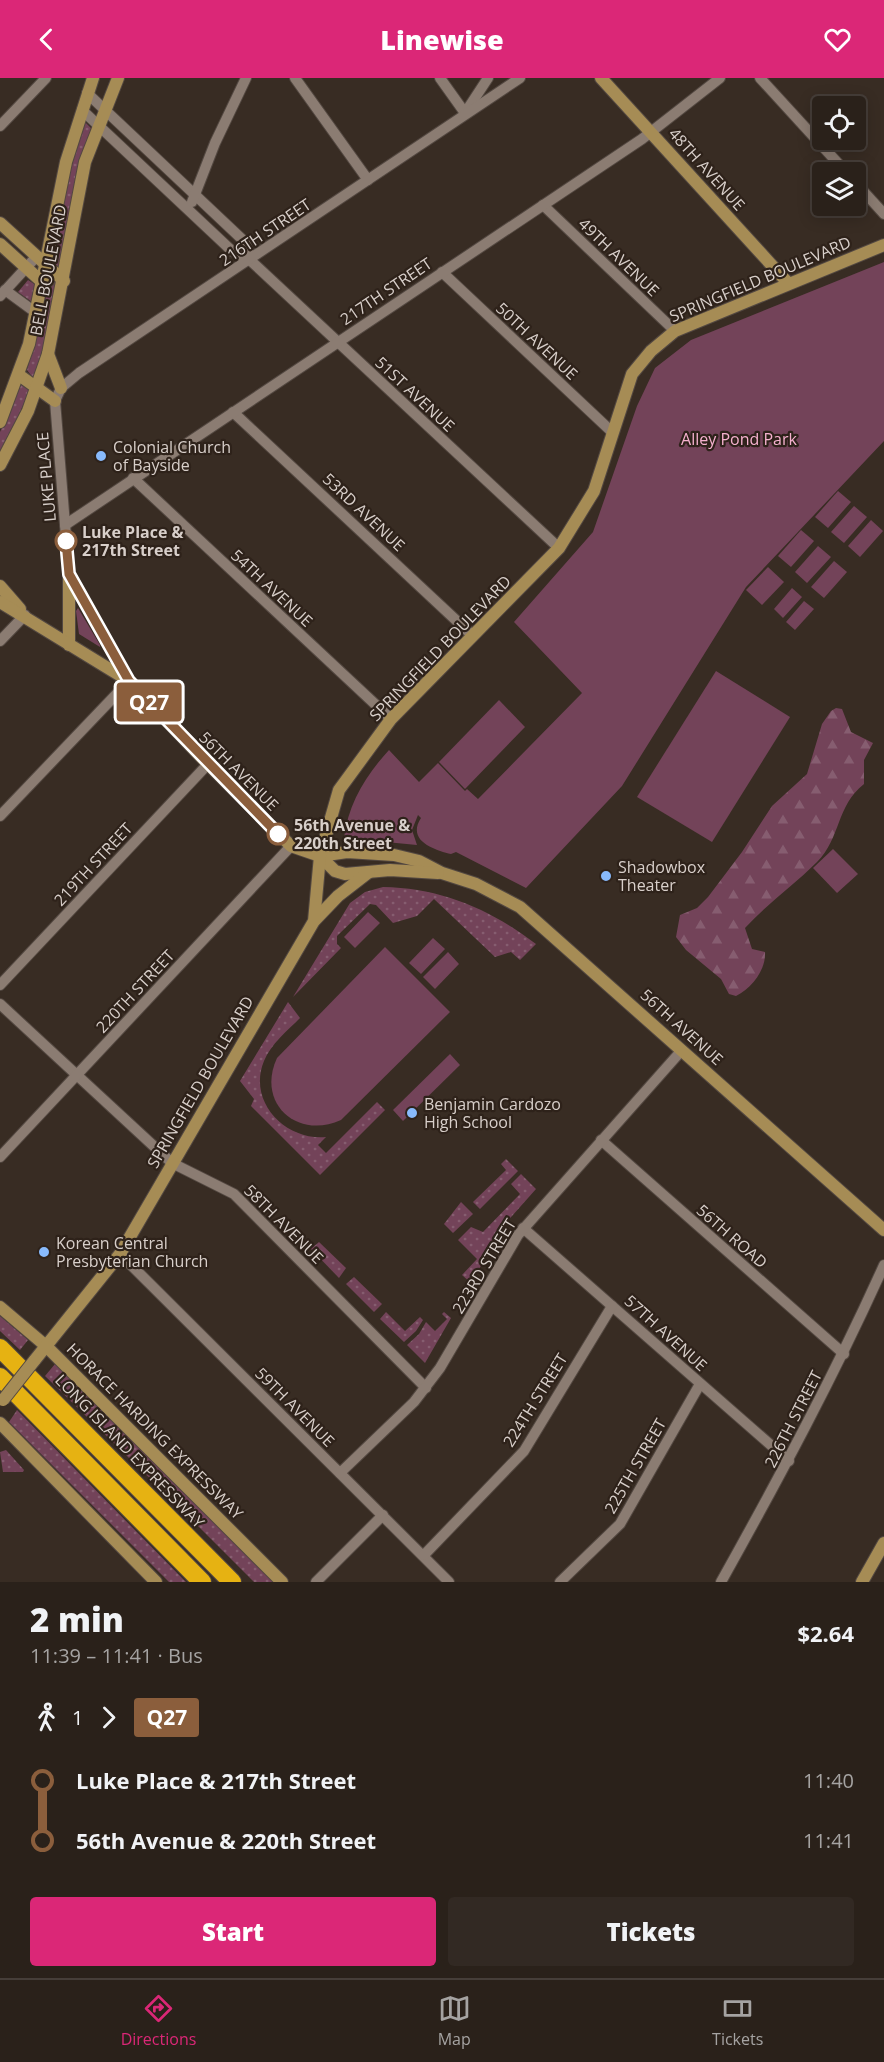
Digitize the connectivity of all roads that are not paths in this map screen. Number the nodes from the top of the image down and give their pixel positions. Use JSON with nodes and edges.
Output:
{"nodes":[{"id":1,"x":46,"y":78,"type":"edge"},
{"id":2,"x":118,"y":78,"type":"edge"},
{"id":3,"x":246,"y":78,"type":"edge"},
{"id":4,"x":295,"y":78,"type":"edge"},
{"id":5,"x":440,"y":78,"type":"edge"},
{"id":6,"x":488,"y":78,"type":"edge"},
{"id":7,"x":520,"y":78,"type":"edge"},
{"id":8,"x":601,"y":78,"type":"edge"},
{"id":9,"x":720,"y":78,"type":"edge"},
{"id":10,"x":760,"y":78,"type":"edge"},
{"id":11,"x":90,"y":82,"type":"edge"},
{"id":12,"x":104,"y":109,"type":"junction"},
{"id":13,"x":82,"y":110,"type":"junction"},
{"id":14,"x":465,"y":113,"type":"junction"},
{"id":15,"x":99,"y":125,"type":"junction"},
{"id":16,"x":0,"y":126,"type":"edge"},
{"id":17,"x":652,"y":133,"type":"junction"},
{"id":18,"x":837,"y":162,"type":"edge"},
{"id":19,"x":369,"y":180,"type":"junction"},
{"id":20,"x":866,"y":194,"type":"edge"},
{"id":21,"x":195,"y":196,"type":"junction"},
{"id":22,"x":543,"y":205,"type":"junction"},
{"id":23,"x":188,"y":210,"type":"junction"},
{"id":24,"x":884,"y":214,"type":"edge"},
{"id":25,"x":0,"y":223,"type":"edge"},
{"id":26,"x":0,"y":244,"type":"edge"},
{"id":27,"x":884,"y":244,"type":"edge"},
{"id":28,"x":40,"y":261,"type":"junction"},
{"id":29,"x":251,"y":261,"type":"junction"},
{"id":30,"x":26,"y":268,"type":"junction"},
{"id":31,"x":442,"y":272,"type":"junction"},
{"id":32,"x":41,"y":281,"type":"junction"},
{"id":33,"x":64,"y":281,"type":"junction"},
{"id":34,"x":788,"y":283,"type":"junction"},
{"id":35,"x":3,"y":293,"type":"edge"},
{"id":36,"x":35,"y":312,"type":"junction"},
{"id":37,"x":675,"y":331,"type":"junction"},
{"id":38,"x":337,"y":342,"type":"junction"},
{"id":39,"x":48,"y":354,"type":"junction"},
{"id":40,"x":79,"y":373,"type":"joint"},
{"id":41,"x":20,"y":375,"type":"junction"},
{"id":42,"x":36,"y":387,"type":"junction"},
{"id":43,"x":62,"y":388,"type":"junction"},
{"id":44,"x":56,"y":401,"type":"junction"},
{"id":45,"x":233,"y":412,"type":"junction"},
{"id":46,"x":0,"y":422,"type":"edge"},
{"id":47,"x":611,"y":431,"type":"junction"},
{"id":48,"x":0,"y":465,"type":"edge"},
{"id":49,"x":133,"y":478,"type":"junction"},
{"id":50,"x":65,"y":525,"type":"junction"},
{"id":51,"x":559,"y":548,"type":"junction"},
{"id":52,"x":69,"y":574,"type":"junction"},
{"id":53,"x":0,"y":586,"type":"edge"},
{"id":54,"x":0,"y":602,"type":"edge"},
{"id":55,"x":25,"y":615,"type":"junction"},
{"id":56,"x":473,"y":636,"type":"junction"},
{"id":57,"x":0,"y":641,"type":"edge"},
{"id":58,"x":69,"y":645,"type":"junction"},
{"id":59,"x":129,"y":681,"type":"junction"},
{"id":60,"x":391,"y":720,"type":"junction"},
{"id":61,"x":208,"y":764,"type":"junction"},
{"id":62,"x":0,"y":816,"type":"edge"},
{"id":63,"x":291,"y":846,"type":"junction"},
{"id":64,"x":320,"y":856,"type":"junction"},
{"id":65,"x":370,"y":872,"type":"junction"},
{"id":66,"x":442,"y":873,"type":"junction"},
{"id":67,"x":314,"y":921,"type":"junction"},
{"id":68,"x":0,"y":985,"type":"edge"},
{"id":69,"x":0,"y":1004,"type":"edge"},
{"id":70,"x":682,"y":1050,"type":"junction"},
{"id":71,"x":76,"y":1076,"type":"junction"},
{"id":72,"x":601,"y":1140,"type":"junction"},
{"id":73,"x":0,"y":1157,"type":"edge"},
{"id":74,"x":172,"y":1163,"type":"junction"},
{"id":75,"x":524,"y":1228,"type":"junction"},
{"id":76,"x":884,"y":1230,"type":"edge"},
{"id":77,"x":120,"y":1254,"type":"junction"},
{"id":78,"x":884,"y":1265,"type":"edge"},
{"id":79,"x":612,"y":1306,"type":"junction"},
{"id":80,"x":0,"y":1307,"type":"edge"},
{"id":81,"x":46,"y":1346,"type":"junction"},
{"id":82,"x":0,"y":1348,"type":"edge"},
{"id":83,"x":844,"y":1354,"type":"junction"},
{"id":84,"x":0,"y":1377,"type":"edge"},
{"id":85,"x":700,"y":1384,"type":"junction"},
{"id":86,"x":426,"y":1388,"type":"junction"},
{"id":87,"x":1,"y":1401,"type":"edge"},
{"id":88,"x":0,"y":1423,"type":"edge"},
{"id":89,"x":789,"y":1461,"type":"junction"},
{"id":90,"x":340,"y":1473,"type":"junction"},
{"id":91,"x":383,"y":1515,"type":"junction"},
{"id":92,"x":884,"y":1542,"type":"edge"},
{"id":93,"x":424,"y":1555,"type":"junction"},
{"id":94,"x":156,"y":1582,"type":"edge"},
{"id":95,"x":202,"y":1582,"type":"edge"},
{"id":96,"x":232,"y":1582,"type":"edge"},
{"id":97,"x":282,"y":1582,"type":"edge"},
{"id":98,"x":316,"y":1582,"type":"edge"},
{"id":99,"x":449,"y":1582,"type":"edge"},
{"id":100,"x":560,"y":1582,"type":"edge"},
{"id":101,"x":721,"y":1582,"type":"edge"},
{"id":102,"x":862,"y":1582,"type":"edge"}],
"edges":[{"from":1,"to":16,"type":"street"},
{"from":2,"to":12,"type":"street","name":"BELL BOULEVARD"},
{"from":3,"to":21,"type":"street"},
{"from":4,"to":19,"type":"street"},
{"from":5,"to":14,"type":"street"},
{"from":6,"to":14,"type":"street","name":"216TH STREET"},
{"from":7,"to":14,"type":"street","name":"216TH STREET"},
{"from":8,"to":17,"type":"street","name":"48TH AVENUE"},
{"from":9,"to":17,"type":"street","name":"217TH STREET"},
{"from":10,"to":18,"type":"street"},
{"from":11,"to":12,"type":"street","name":"51ST AVENUE"},
{"from":11,"to":13,"type":"street","name":"BELL BOULEVARD"},
{"from":12,"to":15,"type":"street","name":"BELL BOULEVARD"},
{"from":12,"to":21,"type":"street","name":"51ST AVENUE"},
{"from":13,"to":15,"type":"street","name":"51ST AVENUE"},
{"from":13,"to":28,"type":"street","name":"BELL BOULEVARD"},
{"from":14,"to":19,"type":"street","name":"216TH STREET"},
{"from":15,"to":23,"type":"street","name":"51ST AVENUE"},
{"from":15,"to":33,"type":"street","name":"BELL BOULEVARD"},
{"from":17,"to":22,"type":"street","name":"217TH STREET"},
{"from":17,"to":34,"type":"street","name":"48TH AVENUE"},
{"from":19,"to":29,"type":"street","name":"216TH STREET"},
{"from":20,"to":24,"type":"street"},
{"from":21,"to":23,"type":"street"},
{"from":21,"to":29,"type":"street","name":"51ST AVENUE"},
{"from":22,"to":31,"type":"street","name":"217TH STREET"},
{"from":22,"to":37,"type":"street","name":"49TH AVENUE"},
{"from":23,"to":29,"type":"street","name":"51ST AVENUE"},
{"from":25,"to":28,"type":"street"},
{"from":26,"to":30,"type":"street"},
{"from":27,"to":34,"type":"street","name":"SPRINGFIELD BOULEVARD"},
{"from":28,"to":30,"type":"street"},
{"from":28,"to":32,"type":"street","name":"BELL BOULEVARD"},
{"from":28,"to":33,"type":"street"},
{"from":29,"to":38,"type":"street","name":"51ST AVENUE"},
{"from":29,"to":40,"type":"street","name":"216TH STREET"},
{"from":30,"to":32,"type":"street"},
{"from":30,"to":35,"type":"street"},
{"from":31,"to":38,"type":"street","name":"217TH STREET"},
{"from":31,"to":47,"type":"street","name":"50TH AVENUE"},
{"from":32,"to":33,"type":"street"},
{"from":32,"to":36,"type":"street","name":"BELL BOULEVARD"},
{"from":33,"to":39,"type":"street","name":"BELL BOULEVARD"},
{"from":34,"to":37,"type":"street","name":"SPRINGFIELD BOULEVARD"},
{"from":35,"to":36,"type":"street"},
{"from":36,"to":41,"type":"street","name":"BELL BOULEVARD"},
{"from":37,"to":47,"type":"street","name":"SPRINGFIELD BOULEVARD"},
{"from":38,"to":45,"type":"street","name":"217TH STREET"},
{"from":38,"to":51,"type":"street","name":"51ST AVENUE"},
{"from":39,"to":42,"type":"street","name":"BELL BOULEVARD"},
{"from":39,"to":43,"type":"street"},
{"from":40,"to":43,"type":"street","name":"LUKE PLACE"},
{"from":41,"to":42,"type":"street"},
{"from":41,"to":46,"type":"street","name":"BELL BOULEVARD"},
{"from":42,"to":44,"type":"street"},
{"from":42,"to":48,"type":"street","name":"BELL BOULEVARD"},
{"from":43,"to":44,"type":"street","name":"LUKE PLACE"},
{"from":44,"to":50,"type":"street","name":"LUKE PLACE"},
{"from":45,"to":49,"type":"street","name":"217TH STREET"},
{"from":45,"to":56,"type":"street","name":"53RD AVENUE"},
{"from":47,"to":51,"type":"street","name":"SPRINGFIELD BOULEVARD"},
{"from":49,"to":50,"type":"street","name":"217TH STREET"},
{"from":49,"to":60,"type":"street","name":"54TH AVENUE"},
{"from":50,"to":52,"type":"street","name":"LUKE PLACE"},
{"from":51,"to":56,"type":"street","name":"SPRINGFIELD BOULEVARD"},
{"from":52,"to":58,"type":"street"},
{"from":52,"to":59,"type":"street","name":"LUKE PLACE"},
{"from":53,"to":55,"type":"street","name":"56TH AVENUE"},
{"from":54,"to":55,"type":"street","name":"56TH AVENUE"},
{"from":55,"to":57,"type":"street"},
{"from":55,"to":58,"type":"street","name":"56TH AVENUE"},
{"from":56,"to":60,"type":"street","name":"SPRINGFIELD BOULEVARD"},
{"from":58,"to":59,"type":"street","name":"56TH AVENUE"},
{"from":59,"to":61,"type":"street","name":"56TH AVENUE"},
{"from":59,"to":62,"type":"street"},
{"from":60,"to":64,"type":"street","name":"SPRINGFIELD BOULEVARD"},
{"from":61,"to":63,"type":"street","name":"56TH AVENUE"},
{"from":61,"to":68,"type":"street","name":"219TH STREET"},
{"from":63,"to":64,"type":"street","name":"56TH AVENUE"},
{"from":63,"to":71,"type":"street","name":"220TH STREET"},
{"from":64,"to":65,"type":"street","name":"56TH AVENUE"},
{"from":64,"to":66,"type":"street","name":"56TH AVENUE"},
{"from":64,"to":67,"type":"street","name":"SPRINGFIELD BOULEVARD"},
{"from":65,"to":66,"type":"street","name":"56TH AVENUE"},
{"from":65,"to":67,"type":"street"},
{"from":66,"to":70,"type":"street","name":"56TH AVENUE"},
{"from":67,"to":74,"type":"street","name":"SPRINGFIELD BOULEVARD"},
{"from":69,"to":71,"type":"street","name":"58TH AVENUE"},
{"from":70,"to":72,"type":"street","name":"223RD STREET"},
{"from":70,"to":76,"type":"street","name":"56TH AVENUE"},
{"from":71,"to":73,"type":"street","name":"220TH STREET"},
{"from":71,"to":74,"type":"street","name":"58TH AVENUE"},
{"from":72,"to":75,"type":"street","name":"223RD STREET"},
{"from":72,"to":83,"type":"street","name":"56TH ROAD"},
{"from":74,"to":77,"type":"street","name":"SPRINGFIELD BOULEVARD"},
{"from":74,"to":86,"type":"street","name":"58TH AVENUE"},
{"from":75,"to":79,"type":"street","name":"57TH AVENUE"},
{"from":75,"to":86,"type":"street","name":"223RD STREET"},
{"from":77,"to":81,"type":"street","name":"SPRINGFIELD BOULEVARD"},
{"from":77,"to":90,"type":"street","name":"59TH AVENUE"},
{"from":78,"to":83,"type":"street","name":"226TH STREET"},
{"from":79,"to":85,"type":"street","name":"57TH AVENUE"},
{"from":79,"to":93,"type":"street","name":"224TH STREET"},
{"from":80,"to":81,"type":"street","name":"HORACE HARDING EXPRESSWAY"},
{"from":81,"to":87,"type":"street","name":"SPRINGFIELD BOULEVARD","bridge":true},
{"from":81,"to":97,"type":"street","name":"HORACE HARDING EXPRESSWAY"},
{"from":82,"to":96,"type":"highway","name":"LONG ISLAND EXPRESSWAY"},
{"from":83,"to":89,"type":"street","name":"226TH STREET"},
{"from":84,"to":95,"type":"highway"},
{"from":85,"to":89,"type":"street","name":"57TH AVENUE"},
{"from":85,"to":100,"type":"street","name":"225TH STREET"},
{"from":86,"to":90,"type":"street","name":"223RD STREET"},
{"from":88,"to":94,"type":"street"},
{"from":89,"to":101,"type":"street","name":"226TH STREET"},
{"from":90,"to":91,"type":"street","name":"59TH AVENUE"},
{"from":91,"to":93,"type":"street","name":"59TH AVENUE"},
{"from":91,"to":98,"type":"street"},
{"from":92,"to":102,"type":"street"},
{"from":93,"to":99,"type":"street","name":"59TH AVENUE"}]}
